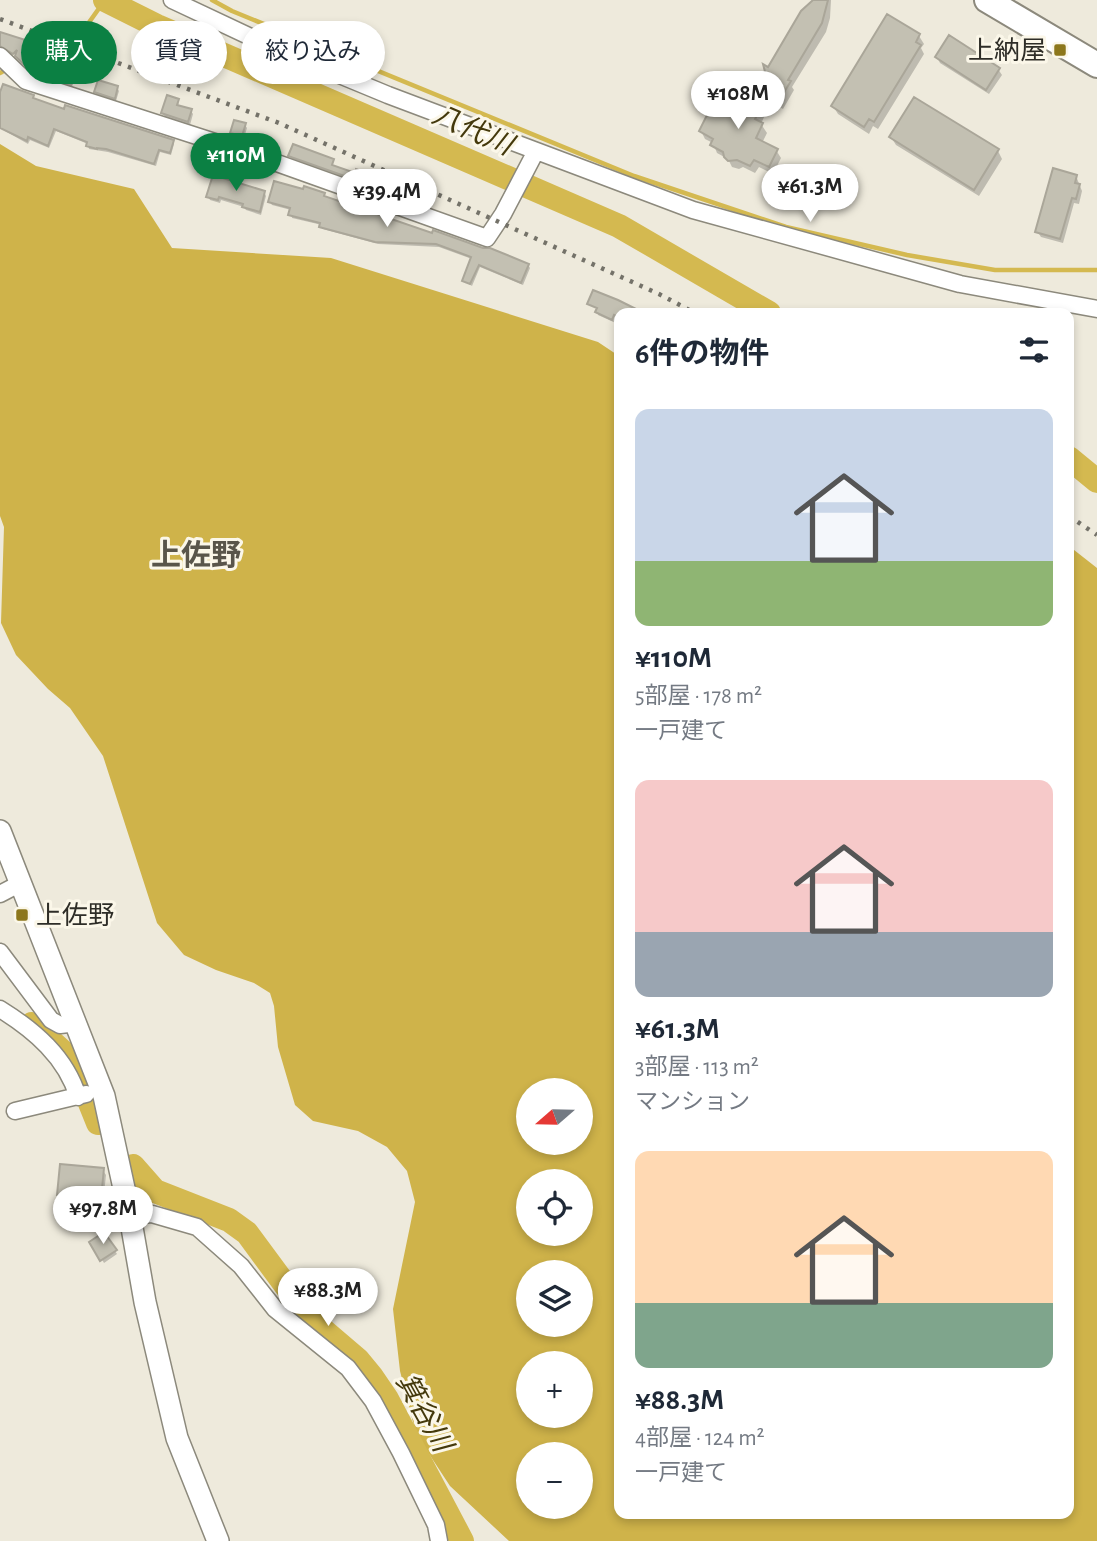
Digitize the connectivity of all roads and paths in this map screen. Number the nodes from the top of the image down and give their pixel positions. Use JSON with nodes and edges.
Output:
{"nodes":[{"id":1,"x":172,"y":0,"type":"edge"},
{"id":2,"x":987,"y":0,"type":"edge"},
{"id":3,"x":0,"y":56,"type":"edge"},
{"id":4,"x":1097,"y":65,"type":"edge"},
{"id":5,"x":536,"y":150,"type":"junction"},
{"id":6,"x":1097,"y":309,"type":"edge"},
{"id":7,"x":0,"y":831,"type":"edge"},
{"id":8,"x":21,"y":883,"type":"junction"},
{"id":9,"x":0,"y":894,"type":"edge"},
{"id":10,"x":0,"y":952,"type":"edge"},
{"id":11,"x":0,"y":1009,"type":"edge"},
{"id":12,"x":55,"y":1022,"type":"junction"},
{"id":13,"x":77,"y":1023,"type":"junction"},
{"id":14,"x":39,"y":1036,"type":"junction"},
{"id":15,"x":102,"y":1089,"type":"junction"},
{"id":16,"x":78,"y":1097,"type":"junction"},
{"id":17,"x":15,"y":1111,"type":"dead end"},
{"id":18,"x":130,"y":1216,"type":"junction"},
{"id":19,"x":218,"y":1541,"type":"edge"},
{"id":20,"x":439,"y":1541,"type":"edge"}],
"edges":[{"from":1,"to":5,"type":"street"},
{"from":2,"to":4,"type":"highway"},
{"from":3,"to":5,"type":"street"},
{"from":5,"to":6,"type":"street"},
{"from":7,"to":8,"type":"main road"},
{"from":8,"to":9,"type":"street"},
{"from":8,"to":13,"type":"main road"},
{"from":10,"to":12,"type":"street"},
{"from":11,"to":14,"type":"street"},
{"from":12,"to":13,"type":"street"},
{"from":12,"to":14,"type":"street"},
{"from":13,"to":15,"type":"main road"},
{"from":14,"to":16,"type":"street"},
{"from":15,"to":16,"type":"street"},
{"from":15,"to":18,"type":"main road"},
{"from":16,"to":17,"type":"street"},
{"from":18,"to":19,"type":"main road"},
{"from":18,"to":20,"type":"street"}]}
